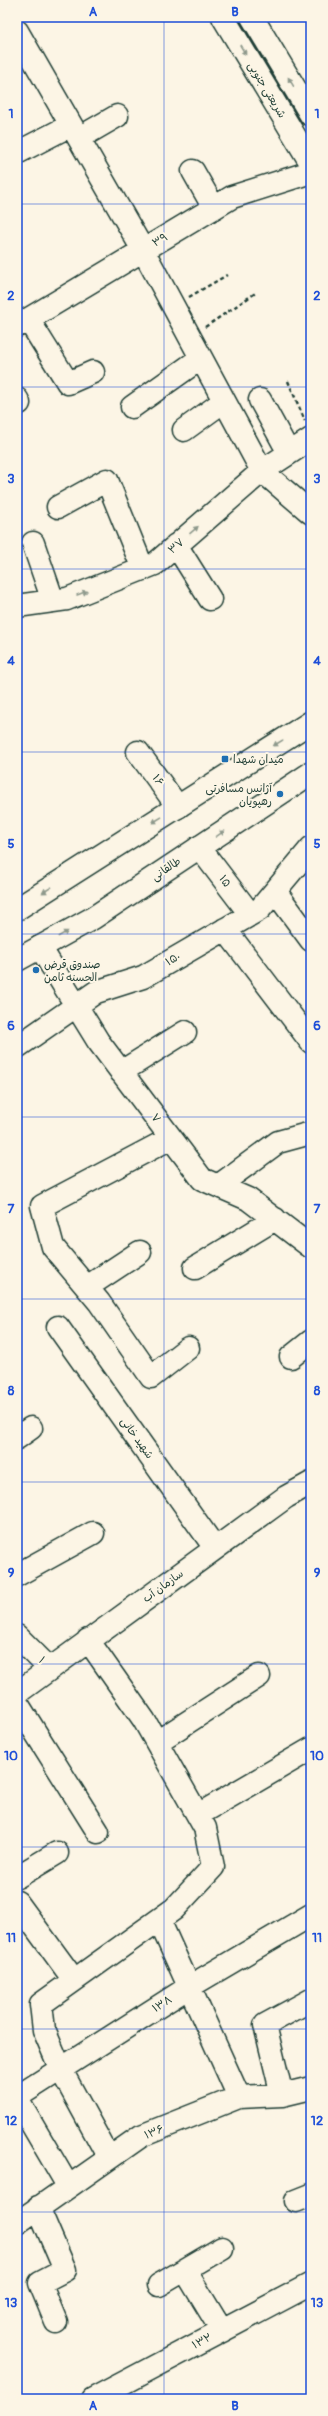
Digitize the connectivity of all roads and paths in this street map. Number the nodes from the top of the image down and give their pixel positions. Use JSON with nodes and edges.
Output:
{"nodes":[{"id":1,"x":223,"y":17,"type":"edge"},
{"id":2,"x":252,"y":17,"type":"edge"},
{"id":3,"x":17,"y":31,"type":"edge"},
{"id":4,"x":311,"y":115,"type":"edge"},
{"id":5,"x":117,"y":116,"type":"dead end"},
{"id":6,"x":75,"y":132,"type":"junction"},
{"id":7,"x":17,"y":153,"type":"edge"},
{"id":8,"x":311,"y":163,"type":"edge"},
{"id":9,"x":192,"y":171,"type":"dead end"},
{"id":10,"x":311,"y":172,"type":"edge"},
{"id":11,"x":214,"y":208,"type":"junction"},
{"id":12,"x":143,"y":250,"type":"junction"},
{"id":13,"x":227,"y":275,"type":"dead end"},
{"id":14,"x":257,"y":292,"type":"dead end"},
{"id":15,"x":173,"y":307,"type":"junction"},
{"id":16,"x":23,"y":323,"type":"edge"},
{"id":17,"x":190,"y":337,"type":"junction"},
{"id":18,"x":201,"y":358,"type":"junction"},
{"id":19,"x":93,"y":372,"type":"dead end"},
{"id":20,"x":288,"y":381,"type":"dead end"},
{"id":21,"x":260,"y":400,"type":"dead end"},
{"id":22,"x":224,"y":401,"type":"junction"},
{"id":23,"x":132,"y":406,"type":"dead end"},
{"id":24,"x":184,"y":430,"type":"dead end"},
{"id":25,"x":310,"y":433,"type":"edge"},
{"id":26,"x":289,"y":453,"type":"junction"},
{"id":27,"x":262,"y":471,"type":"junction"},
{"id":28,"x":58,"y":507,"type":"dead end"},
{"id":29,"x":311,"y":512,"type":"edge"},
{"id":30,"x":33,"y":543,"type":"dead end"},
{"id":31,"x":176,"y":545,"type":"junction"},
{"id":32,"x":143,"y":569,"type":"junction"},
{"id":33,"x":210,"y":599,"type":"dead end"},
{"id":34,"x":52,"y":601,"type":"junction"},
{"id":35,"x":17,"y":606,"type":"edge"},
{"id":36,"x":311,"y":722,"type":"edge"},
{"id":37,"x":138,"y":752,"type":"dead end"},
{"id":38,"x":311,"y":773,"type":"edge"},
{"id":39,"x":178,"y":807,"type":"junction"},
{"id":40,"x":199,"y":847,"type":"junction"},
{"id":41,"x":311,"y":848,"type":"edge"},
{"id":42,"x":275,"y":891,"type":"junction"},
{"id":43,"x":17,"y":909,"type":"edge"},
{"id":44,"x":250,"y":914,"type":"junction"},
{"id":45,"x":225,"y":929,"type":"junction"},
{"id":46,"x":311,"y":940,"type":"edge"},
{"id":47,"x":40,"y":947,"type":"junction"},
{"id":48,"x":17,"y":960,"type":"edge"},
{"id":49,"x":76,"y":1004,"type":"junction"},
{"id":50,"x":185,"y":1032,"type":"dead end"},
{"id":51,"x":311,"y":1042,"type":"edge"},
{"id":52,"x":17,"y":1047,"type":"edge"},
{"id":53,"x":121,"y":1072,"type":"junction"},
{"id":54,"x":311,"y":1133,"type":"edge"},
{"id":55,"x":171,"y":1138,"type":"junction"},
{"id":56,"x":218,"y":1186,"type":"junction"},
{"id":57,"x":275,"y":1219,"type":"junction"},
{"id":58,"x":311,"y":1247,"type":"edge"},
{"id":59,"x":140,"y":1252,"type":"dead end"},
{"id":60,"x":196,"y":1268,"type":"dead end"},
{"id":61,"x":86,"y":1287,"type":"junction"},
{"id":62,"x":58,"y":1327,"type":"dead end"},
{"id":63,"x":311,"y":1342,"type":"edge"},
{"id":64,"x":188,"y":1348,"type":"dead end"},
{"id":65,"x":291,"y":1357,"type":"dead end"},
{"id":66,"x":311,"y":1483,"type":"edge"},
{"id":67,"x":93,"y":1533,"type":"dead end"},
{"id":68,"x":215,"y":1548,"type":"junction"},
{"id":69,"x":17,"y":1575,"type":"edge"},
{"id":70,"x":17,"y":1636,"type":"edge"},
{"id":71,"x":88,"y":1640,"type":"junction"},
{"id":72,"x":49,"y":1668,"type":"junction"},
{"id":73,"x":259,"y":1676,"type":"dead end"},
{"id":74,"x":17,"y":1693,"type":"edge"},
{"id":75,"x":17,"y":1703,"type":"edge"},
{"id":76,"x":157,"y":1742,"type":"junction"},
{"id":77,"x":311,"y":1749,"type":"edge"},
{"id":78,"x":198,"y":1815,"type":"junction"},
{"id":79,"x":98,"y":1832,"type":"dead end"},
{"id":80,"x":57,"y":1853,"type":"dead end"},
{"id":81,"x":17,"y":1877,"type":"edge"},
{"id":82,"x":17,"y":1902,"type":"edge"},
{"id":83,"x":311,"y":1915,"type":"edge"},
{"id":84,"x":160,"y":1920,"type":"junction"},
{"id":85,"x":74,"y":1980,"type":"junction"},
{"id":86,"x":189,"y":1986,"type":"junction"},
{"id":87,"x":311,"y":2000,"type":"edge"},
{"id":88,"x":61,"y":2070,"type":"junction"},
{"id":89,"x":311,"y":2088,"type":"edge"},
{"id":90,"x":282,"y":2095,"type":"junction"},
{"id":91,"x":239,"y":2097,"type":"junction"},
{"id":92,"x":17,"y":2098,"type":"edge"},
{"id":93,"x":109,"y":2158,"type":"junction"},
{"id":94,"x":68,"y":2186,"type":"junction"},
{"id":95,"x":38,"y":2207,"type":"junction"},
{"id":96,"x":17,"y":2223,"type":"edge"},
{"id":97,"x":222,"y":2248,"type":"dead end"},
{"id":98,"x":185,"y":2270,"type":"junction"},
{"id":99,"x":311,"y":2284,"type":"edge"},
{"id":100,"x":160,"y":2285,"type":"dead end"},
{"id":101,"x":56,"y":2322,"type":"dead end"},
{"id":102,"x":222,"y":2331,"type":"junction"},
{"id":103,"x":93,"y":2399,"type":"edge"}],
"edges":[{"from":1,"to":8,"type":"street","name":"شریعتی جنوبی","one_way":true},
{"from":4,"to":2,"type":"street","one_way":true},
{"from":3,"to":6,"type":"street"},
{"from":5,"to":6,"type":"street"},
{"from":6,"to":7,"type":"street"},
{"from":6,"to":12,"type":"street"},
{"from":9,"to":11,"type":"street"},
{"from":10,"to":11,"type":"street","name":"۳۹"},
{"from":11,"to":12,"type":"street","name":"۳۹"},
{"from":12,"to":15,"type":"street"},
{"from":12,"to":16,"type":"street","name":"۳۹"},
{"from":13,"to":15,"type":"path"},
{"from":14,"to":17,"type":"path"},
{"from":15,"to":17,"type":"street"},
{"from":16,"to":19,"type":"street"},
{"from":17,"to":18,"type":"street"},
{"from":18,"to":22,"type":"street"},
{"from":18,"to":23,"type":"street"},
{"from":20,"to":25,"type":"path"},
{"from":21,"to":26,"type":"street"},
{"from":22,"to":24,"type":"street"},
{"from":22,"to":27,"type":"street"},
{"from":25,"to":26,"type":"street","name":"۳۷"},
{"from":26,"to":27,"type":"street","name":"۳۷"},
{"from":27,"to":29,"type":"street"},
{"from":31,"to":27,"type":"street","name":"۳۷","one_way":true},
{"from":28,"to":32,"type":"street"},
{"from":30,"to":34,"type":"street"},
{"from":31,"to":32,"type":"street","name":"۳۷"},
{"from":31,"to":33,"type":"street"},
{"from":34,"to":32,"type":"street","name":"۳۷","one_way":true},
{"from":34,"to":35,"type":"street","name":"۳۷"},
{"from":36,"to":39,"type":"street","one_way":true},
{"from":37,"to":39,"type":"street","name":"۱۶"},
{"from":40,"to":38,"type":"street","name":"طالقانی","one_way":true},
{"from":39,"to":43,"type":"street","one_way":true},
{"from":40,"to":44,"type":"street","name":"۱۵"},
{"from":47,"to":40,"type":"street","name":"طالقانی","one_way":true},
{"from":41,"to":42,"type":"street","name":"۱۵۰"},
{"from":42,"to":44,"type":"street","name":"۱۵۰"},
{"from":42,"to":46,"type":"street"},
{"from":44,"to":45,"type":"street","name":"۱۵۰"},
{"from":45,"to":49,"type":"street","name":"۱۵۰"},
{"from":45,"to":51,"type":"street"},
{"from":47,"to":48,"type":"street","name":"طالقانی"},
{"from":47,"to":49,"type":"street","name":"۷"},
{"from":49,"to":52,"type":"street","name":"۱۵۰"},
{"from":49,"to":53,"type":"street","name":"۷"},
{"from":50,"to":53,"type":"street"},
{"from":53,"to":55,"type":"street","name":"۷"},
{"from":54,"to":56,"type":"street"},
{"from":55,"to":56,"type":"street","name":"۷"},
{"from":55,"to":61,"type":"street"},
{"from":56,"to":57,"type":"street","name":"۷"},
{"from":57,"to":58,"type":"street","name":"۷"},
{"from":57,"to":60,"type":"street"},
{"from":59,"to":61,"type":"street"},
{"from":61,"to":64,"type":"street"},
{"from":62,"to":68,"type":"street","name":"شهید خانی"},
{"from":63,"to":65,"type":"street"},
{"from":66,"to":68,"type":"street","name":"سازمان آب"},
{"from":67,"to":69,"type":"street"},
{"from":68,"to":71,"type":"street","name":"سازمان آب"},
{"from":70,"to":72,"type":"street","name":"۱"},
{"from":71,"to":72,"type":"street","name":"سازمان آب"},
{"from":71,"to":76,"type":"street"},
{"from":72,"to":74,"type":"street","name":"سازمان آب"},
{"from":73,"to":76,"type":"street"},
{"from":75,"to":79,"type":"street"},
{"from":76,"to":78,"type":"street"},
{"from":77,"to":78,"type":"street"},
{"from":78,"to":84,"type":"street"},
{"from":80,"to":81,"type":"street"},
{"from":82,"to":85,"type":"street"},
{"from":83,"to":86,"type":"street","name":"۱۳۸"},
{"from":84,"to":85,"type":"street"},
{"from":84,"to":86,"type":"street"},
{"from":85,"to":88,"type":"street"},
{"from":86,"to":88,"type":"street","name":"۱۳۸"},
{"from":86,"to":91,"type":"street"},
{"from":87,"to":90,"type":"street"},
{"from":88,"to":92,"type":"street","name":"۱۳۸"},
{"from":88,"to":93,"type":"street"},
{"from":89,"to":90,"type":"street","name":"۱۳۶"},
{"from":90,"to":91,"type":"street","name":"۱۳۶"},
{"from":91,"to":93,"type":"street","name":"۱۳۶"},
{"from":92,"to":94,"type":"street"},
{"from":93,"to":94,"type":"street","name":"۱۳۶"},
{"from":94,"to":95,"type":"street","name":"۱۳۶"},
{"from":95,"to":96,"type":"street","name":"۱۳۶"},
{"from":95,"to":101,"type":"street"},
{"from":97,"to":98,"type":"street"},
{"from":98,"to":100,"type":"street"},
{"from":98,"to":102,"type":"street"},
{"from":99,"to":102,"type":"street","name":"۱۳۲"},
{"from":102,"to":103,"type":"street","name":"۱۳۲"}]}
